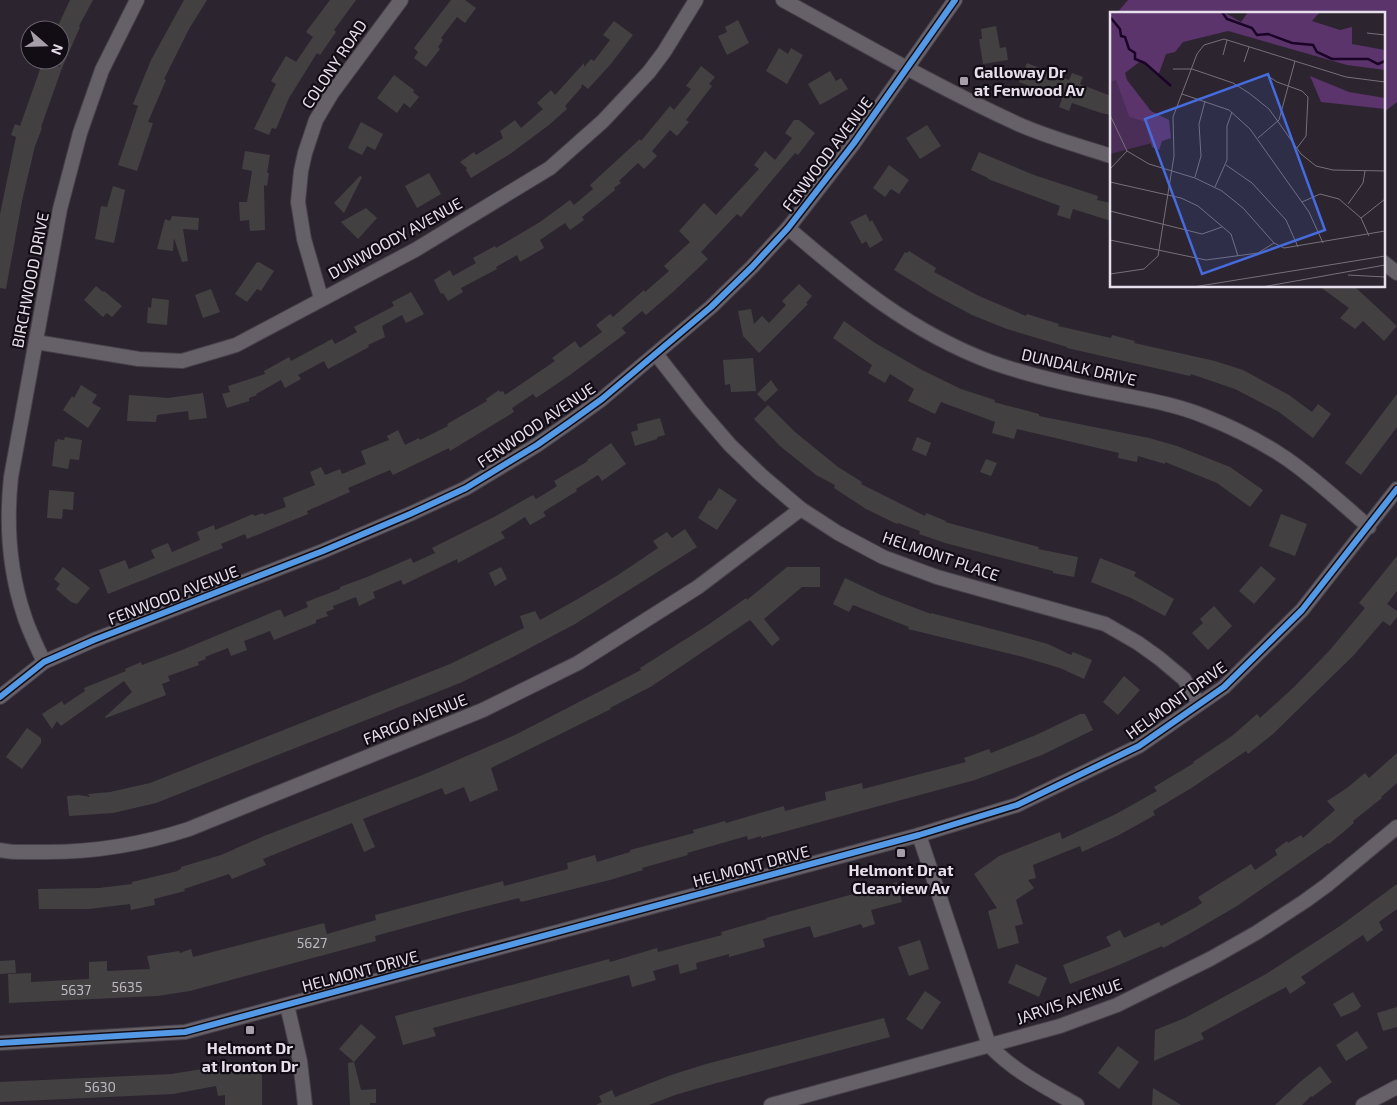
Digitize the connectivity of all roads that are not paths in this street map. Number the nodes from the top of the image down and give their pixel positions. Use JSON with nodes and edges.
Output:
{"nodes":[{"id":1,"x":136,"y":0,"type":"edge"},
{"id":2,"x":401,"y":0,"type":"edge"},
{"id":3,"x":696,"y":0,"type":"edge"},
{"id":4,"x":783,"y":0,"type":"edge"},
{"id":5,"x":955,"y":0,"type":"edge"},
{"id":6,"x":908,"y":68,"type":"junction"},
{"id":7,"x":1110,"y":156,"type":"edge"},
{"id":8,"x":788,"y":228,"type":"junction"},
{"id":9,"x":1384,"y":263,"type":"edge"},
{"id":10,"x":1397,"y":273,"type":"edge"},
{"id":11,"x":322,"y":298,"type":"junction"},
{"id":12,"x":36,"y":342,"type":"junction"},
{"id":13,"x":656,"y":354,"type":"junction"},
{"id":14,"x":1397,"y":489,"type":"edge"},
{"id":15,"x":801,"y":509,"type":"junction"},
{"id":16,"x":1368,"y":527,"type":"junction"},
{"id":17,"x":44,"y":662,"type":"junction"},
{"id":18,"x":0,"y":697,"type":"edge"},
{"id":19,"x":1199,"y":704,"type":"junction"},
{"id":20,"x":1397,"y":827,"type":"edge"},
{"id":21,"x":919,"y":835,"type":"junction"},
{"id":22,"x":0,"y":850,"type":"edge"},
{"id":23,"x":287,"y":1005,"type":"junction"},
{"id":24,"x":0,"y":1043,"type":"edge"},
{"id":25,"x":989,"y":1045,"type":"junction"},
{"id":26,"x":1397,"y":1087,"type":"edge"},
{"id":27,"x":305,"y":1105,"type":"edge"},
{"id":28,"x":770,"y":1105,"type":"edge"},
{"id":29,"x":1078,"y":1105,"type":"edge"},
{"id":30,"x":1363,"y":1105,"type":"edge"}],
"edges":[{"from":1,"to":12,"type":"street","name":"BIRCHWOOD DRIVE"},
{"from":2,"to":11,"type":"street","name":"COLONY ROAD"},
{"from":3,"to":11,"type":"street","name":"DUNWOODY AVENUE"},
{"from":4,"to":6,"type":"street"},
{"from":5,"to":6,"type":"street","name":"FENWOOD AVENUE"},
{"from":6,"to":7,"type":"street"},
{"from":6,"to":8,"type":"street","name":"FENWOOD AVENUE"},
{"from":8,"to":13,"type":"street","name":"FENWOOD AVENUE"},
{"from":8,"to":16,"type":"street","name":"DUNDALK DRIVE"},
{"from":9,"to":10,"type":"street"},
{"from":11,"to":12,"type":"street","name":"DUNWOODY AVENUE"},
{"from":12,"to":17,"type":"street","name":"BIRCHWOOD DRIVE"},
{"from":13,"to":15,"type":"street","name":"HELMONT PLACE"},
{"from":13,"to":17,"type":"street","name":"FENWOOD AVENUE"},
{"from":14,"to":16,"type":"street","name":"HELMONT DRIVE"},
{"from":15,"to":19,"type":"street","name":"HELMONT PLACE"},
{"from":15,"to":22,"type":"street","name":"FARGO AVENUE"},
{"from":16,"to":19,"type":"street","name":"HELMONT DRIVE"},
{"from":17,"to":18,"type":"street","name":"FENWOOD AVENUE"},
{"from":19,"to":21,"type":"street","name":"HELMONT DRIVE"},
{"from":20,"to":25,"type":"street","name":"JARVIS AVENUE"},
{"from":21,"to":23,"type":"street","name":"HELMONT DRIVE"},
{"from":21,"to":25,"type":"street"},
{"from":23,"to":24,"type":"street","name":"HELMONT DRIVE"},
{"from":23,"to":27,"type":"street"},
{"from":25,"to":28,"type":"street","name":"JARVIS AVENUE"},
{"from":25,"to":29,"type":"street"},
{"from":26,"to":30,"type":"street"}]}
